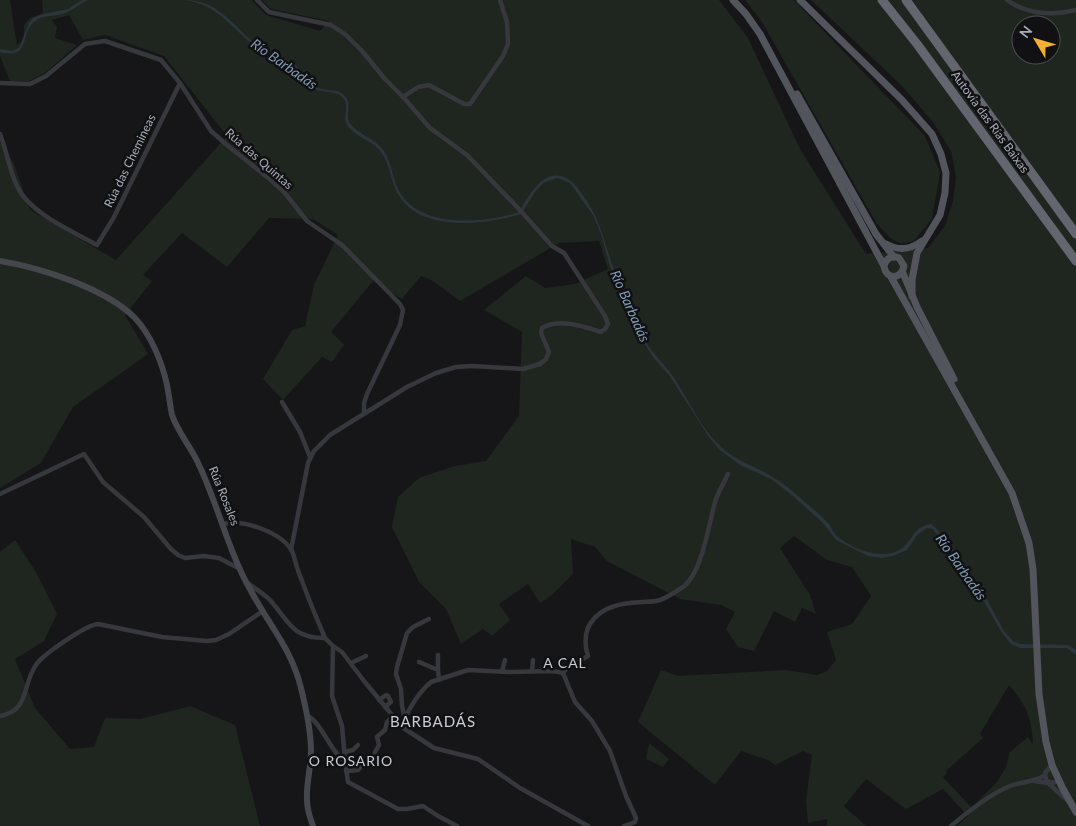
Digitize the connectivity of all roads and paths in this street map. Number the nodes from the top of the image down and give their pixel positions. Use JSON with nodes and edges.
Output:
{"nodes":[{"id":1,"x":258,"y":0,"type":"edge"},
{"id":2,"x":500,"y":0,"type":"edge"},
{"id":3,"x":733,"y":0,"type":"edge"},
{"id":4,"x":800,"y":0,"type":"edge"},
{"id":5,"x":876,"y":0,"type":"edge"},
{"id":6,"x":882,"y":0,"type":"edge"},
{"id":7,"x":906,"y":0,"type":"edge"},
{"id":8,"x":1007,"y":0,"type":"edge"},
{"id":9,"x":1076,"y":10,"type":"edge"},
{"id":10,"x":781,"y":71,"type":"junction"},
{"id":11,"x":938,"y":73,"type":"junction"},
{"id":12,"x":0,"y":83,"type":"edge"},
{"id":13,"x":180,"y":84,"type":"junction"},
{"id":14,"x":403,"y":97,"type":"junction"},
{"id":15,"x":0,"y":134,"type":"edge"},
{"id":16,"x":1076,"y":234,"type":"edge"},
{"id":17,"x":882,"y":242,"type":"junction"},
{"id":18,"x":915,"y":251,"type":"junction"},
{"id":19,"x":896,"y":257,"type":"junction"},
{"id":20,"x":0,"y":261,"type":"edge"},
{"id":21,"x":1076,"y":261,"type":"edge"},
{"id":22,"x":884,"y":266,"type":"junction"},
{"id":23,"x":903,"y":271,"type":"junction"},
{"id":24,"x":891,"y":277,"type":"junction"},
{"id":25,"x":912,"y":296,"type":"junction"},
{"id":26,"x":282,"y":402,"type":"dead end"},
{"id":27,"x":965,"y":407,"type":"junction"},
{"id":28,"x":364,"y":412,"type":"junction"},
{"id":29,"x":310,"y":457,"type":"junction"},
{"id":30,"x":728,"y":474,"type":"dead end"},
{"id":31,"x":0,"y":494,"type":"edge"},
{"id":32,"x":223,"y":524,"type":"junction"},
{"id":33,"x":291,"y":550,"type":"junction"},
{"id":34,"x":240,"y":570,"type":"junction"},
{"id":35,"x":245,"y":581,"type":"junction"},
{"id":36,"x":263,"y":611,"type":"junction"},
{"id":37,"x":429,"y":619,"type":"dead end"},
{"id":38,"x":325,"y":638,"type":"junction"},
{"id":39,"x":333,"y":646,"type":"junction"},
{"id":40,"x":438,"y":655,"type":"dead end"},
{"id":41,"x":366,"y":656,"type":"dead end"},
{"id":42,"x":504,"y":660,"type":"dead end"},
{"id":43,"x":533,"y":660,"type":"dead end"},
{"id":44,"x":419,"y":662,"type":"dead end"},
{"id":45,"x":351,"y":663,"type":"junction"},
{"id":46,"x":438,"y":670,"type":"junction"},
{"id":47,"x":502,"y":671,"type":"junction"},
{"id":48,"x":532,"y":672,"type":"junction"},
{"id":49,"x":563,"y":673,"type":"junction"},
{"id":50,"x":439,"y":680,"type":"junction"},
{"id":51,"x":379,"y":700,"type":"junction"},
{"id":52,"x":385,"y":707,"type":"junction"},
{"id":53,"x":306,"y":715,"type":"junction"},
{"id":54,"x":0,"y":716,"type":"edge"},
{"id":55,"x":393,"y":717,"type":"junction"},
{"id":56,"x":405,"y":719,"type":"junction"},
{"id":57,"x":402,"y":727,"type":"junction"},
{"id":58,"x":358,"y":745,"type":"dead end"},
{"id":59,"x":345,"y":752,"type":"junction"},
{"id":60,"x":345,"y":760,"type":"junction"},
{"id":61,"x":1052,"y":765,"type":"junction"},
{"id":62,"x":346,"y":771,"type":"junction"},
{"id":63,"x":1044,"y":776,"type":"junction"},
{"id":64,"x":1032,"y":781,"type":"junction"},
{"id":65,"x":1059,"y":781,"type":"junction"},
{"id":66,"x":1048,"y":783,"type":"junction"},
{"id":67,"x":1068,"y":802,"type":"junction"},
{"id":68,"x":1076,"y":812,"type":"edge"},
{"id":69,"x":313,"y":826,"type":"edge"},
{"id":70,"x":457,"y":826,"type":"edge"},
{"id":71,"x":588,"y":826,"type":"edge"},
{"id":72,"x":624,"y":826,"type":"edge"},
{"id":73,"x":951,"y":826,"type":"edge"}],
"edges":[{"from":1,"to":14,"type":"street"},
{"from":2,"to":14,"type":"street"},
{"from":3,"to":10,"type":"main road"},
{"from":4,"to":18,"type":"main road"},
{"from":5,"to":11,"type":"highway"},
{"from":6,"to":11,"type":"highway","name":"Autovía das Rías Baixas"},
{"from":7,"to":16,"type":"highway","name":"Autovía das Rías Baixas"},
{"from":8,"to":9,"type":"street"},
{"from":10,"to":17,"type":"main road"},
{"from":10,"to":22,"type":"main road"},
{"from":11,"to":21,"type":"highway","name":"Autovía das Rías Baixas"},
{"from":12,"to":13,"type":"street","name":"Rúa das Quintas"},
{"from":13,"to":15,"type":"street","name":"Rúa das Chemineas"},
{"from":13,"to":28,"type":"street","name":"Rúa das Quintas"},
{"from":14,"to":28,"type":"street"},
{"from":17,"to":18,"type":"main road"},
{"from":17,"to":19,"type":"main road"},
{"from":18,"to":19,"type":"main road"},
{"from":18,"to":23,"type":"main road"},
{"from":18,"to":25,"type":"main road"},
{"from":19,"to":22,"type":"main road"},
{"from":19,"to":23,"type":"main road"},
{"from":20,"to":32,"type":"street","name":"Rúa Rosales"},
{"from":22,"to":24,"type":"main road"},
{"from":23,"to":24,"type":"main road"},
{"from":23,"to":25,"type":"main road"},
{"from":24,"to":27,"type":"main road"},
{"from":25,"to":27,"type":"main road"},
{"from":26,"to":29,"type":"street"},
{"from":27,"to":61,"type":"main road"},
{"from":28,"to":29,"type":"street"},
{"from":29,"to":33,"type":"street"},
{"from":30,"to":49,"type":"street"},
{"from":31,"to":34,"type":"street"},
{"from":32,"to":33,"type":"street"},
{"from":32,"to":34,"type":"street","name":"Rúa Rosales"},
{"from":33,"to":38,"type":"street"},
{"from":34,"to":35,"type":"street","name":"Rúa Rosales"},
{"from":35,"to":36,"type":"street","name":"Rúa Rosales"},
{"from":35,"to":38,"type":"street"},
{"from":36,"to":53,"type":"street","name":"Rúa Rosales"},
{"from":36,"to":54,"type":"street"},
{"from":37,"to":56,"type":"street"},
{"from":38,"to":39,"type":"street"},
{"from":39,"to":45,"type":"street"},
{"from":39,"to":59,"type":"street"},
{"from":40,"to":46,"type":"street"},
{"from":41,"to":45,"type":"street"},
{"from":42,"to":47,"type":"street"},
{"from":43,"to":48,"type":"street"},
{"from":44,"to":46,"type":"street"},
{"from":45,"to":51,"type":"street"},
{"from":46,"to":50,"type":"street"},
{"from":47,"to":48,"type":"street"},
{"from":47,"to":50,"type":"street"},
{"from":48,"to":49,"type":"street"},
{"from":49,"to":72,"type":"street"},
{"from":50,"to":56,"type":"street"},
{"from":51,"to":52,"type":"street"},
{"from":51,"to":52,"type":"street"},
{"from":52,"to":55,"type":"street"},
{"from":53,"to":60,"type":"street"},
{"from":53,"to":69,"type":"street","name":"Rúa Rosales"},
{"from":55,"to":57,"type":"street"},
{"from":55,"to":62,"type":"street"},
{"from":56,"to":57,"type":"street"},
{"from":57,"to":71,"type":"street"},
{"from":58,"to":59,"type":"street"},
{"from":59,"to":60,"type":"street"},
{"from":60,"to":62,"type":"street"},
{"from":61,"to":63,"type":"street"},
{"from":61,"to":65,"type":"main road"},
{"from":62,"to":70,"type":"street"},
{"from":63,"to":64,"type":"street"},
{"from":63,"to":66,"type":"street"},
{"from":64,"to":66,"type":"street"},
{"from":64,"to":73,"type":"street"},
{"from":65,"to":66,"type":"street"},
{"from":65,"to":67,"type":"main road"},
{"from":66,"to":67,"type":"street"},
{"from":67,"to":68,"type":"main road"}]}
